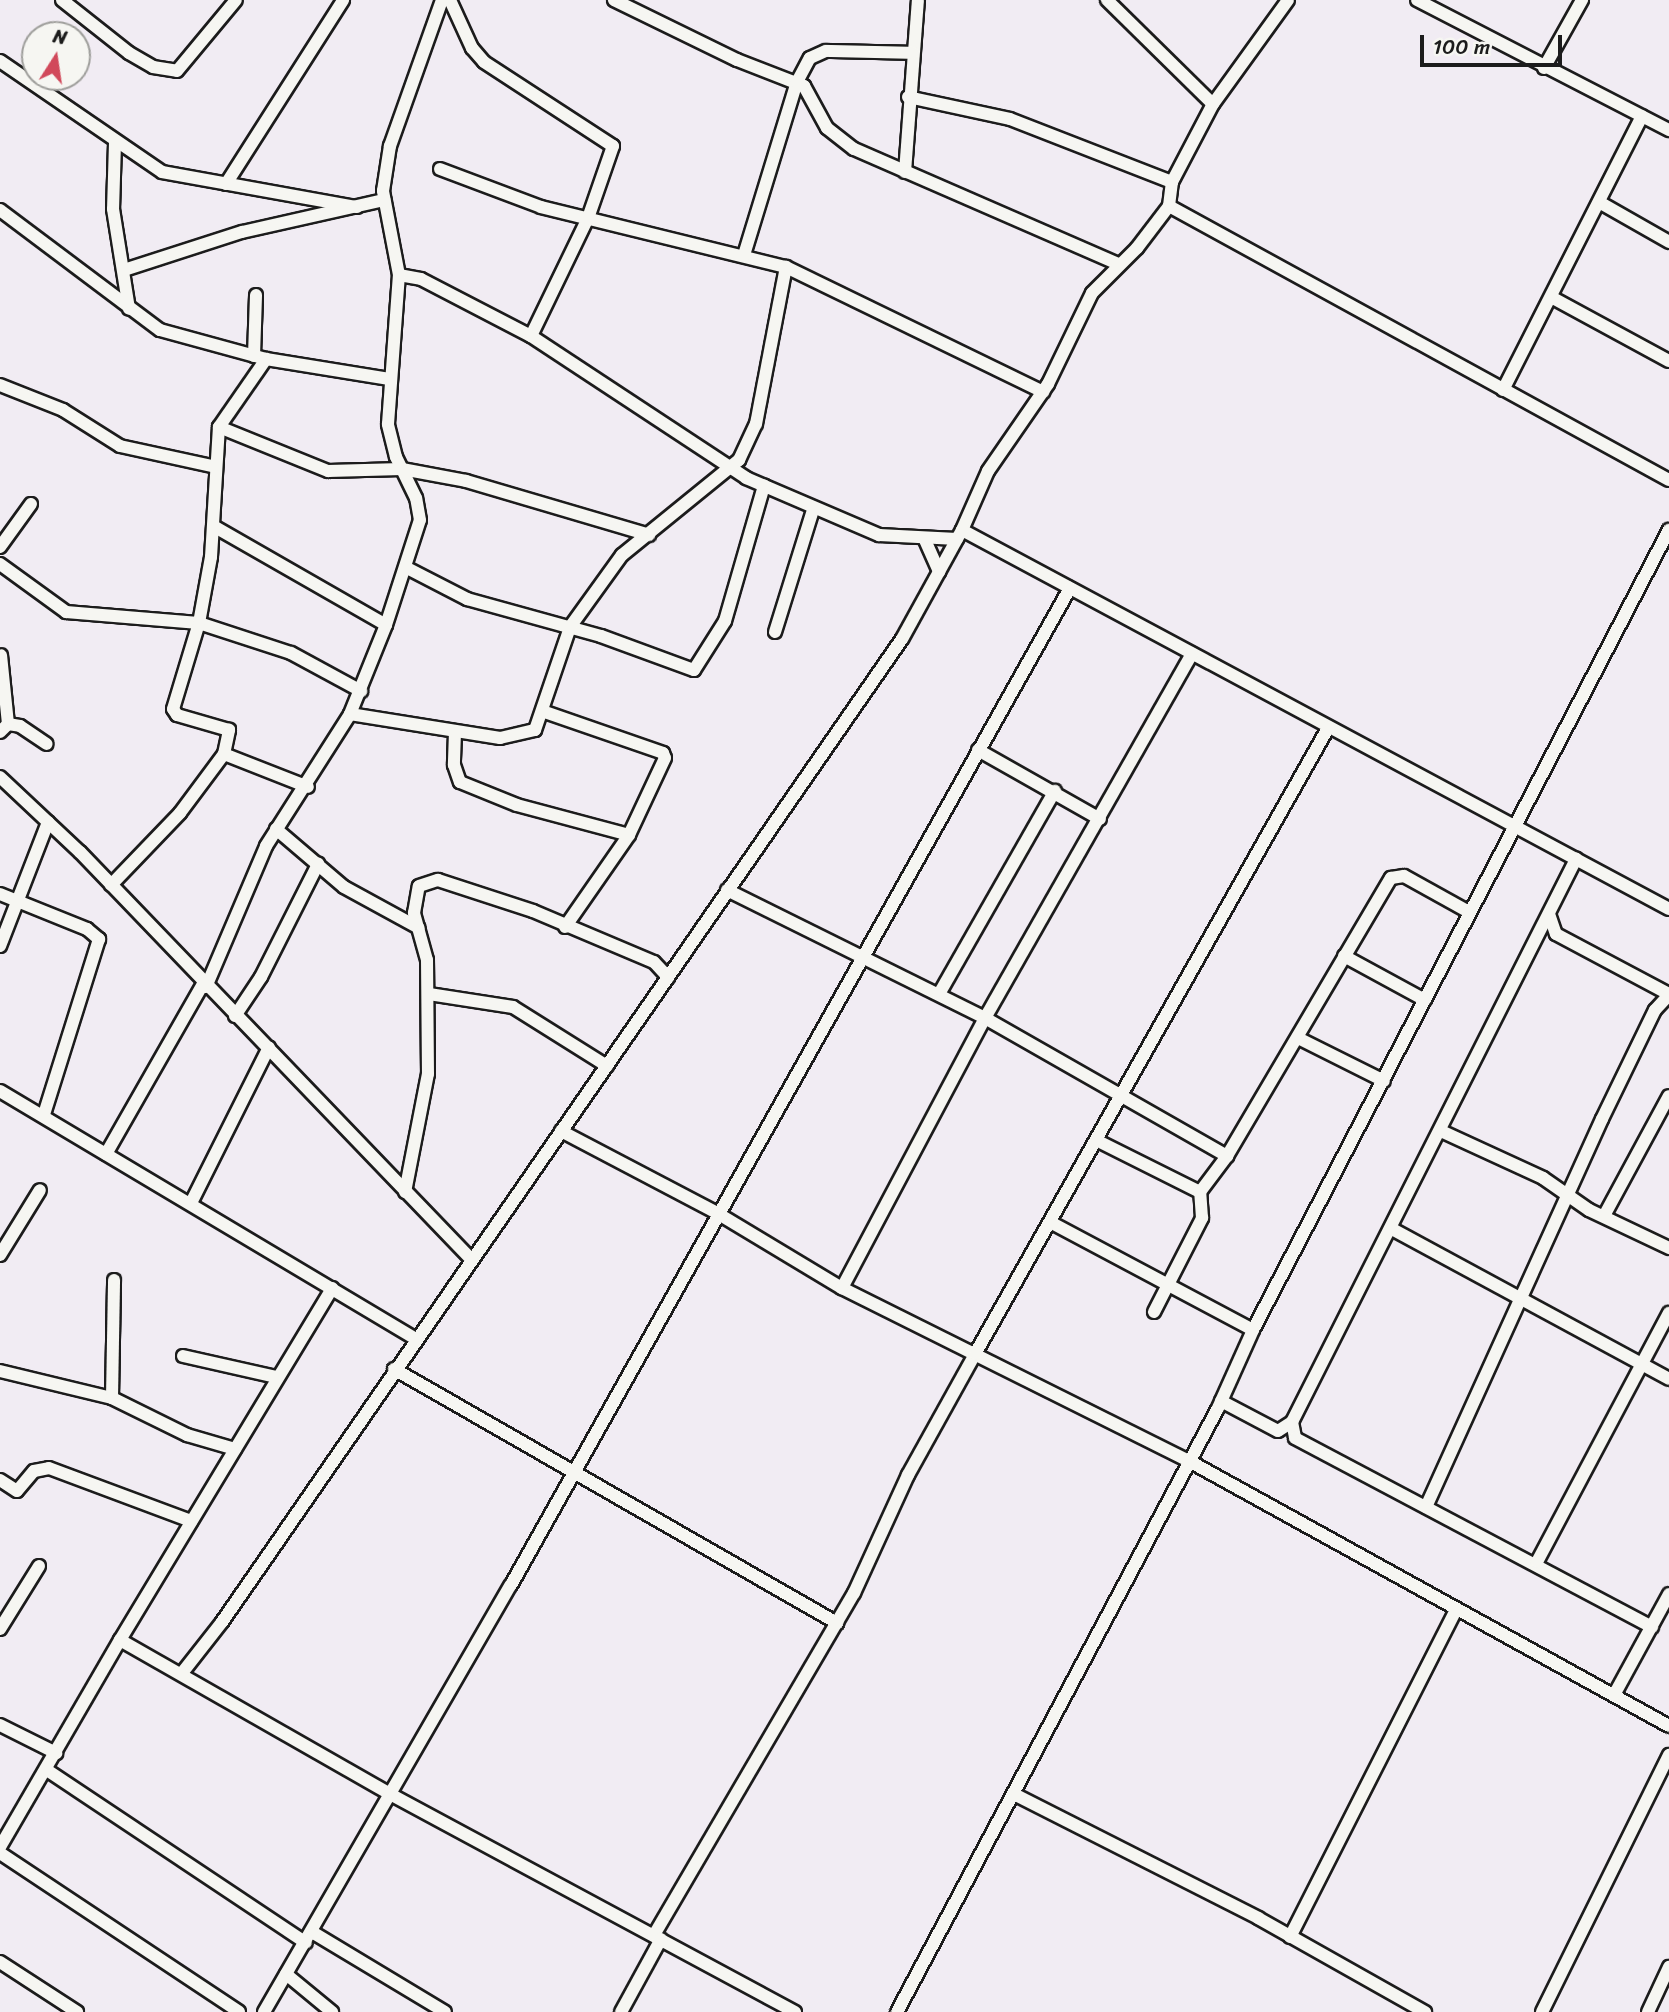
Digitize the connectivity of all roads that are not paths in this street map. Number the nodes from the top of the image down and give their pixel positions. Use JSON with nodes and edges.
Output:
{"nodes":[{"id":1,"x":62,"y":0,"type":"edge"},
{"id":2,"x":236,"y":0,"type":"edge"},
{"id":3,"x":343,"y":0,"type":"edge"},
{"id":4,"x":442,"y":0,"type":"edge"},
{"id":5,"x":450,"y":0,"type":"edge"},
{"id":6,"x":614,"y":0,"type":"edge"},
{"id":7,"x":918,"y":0,"type":"edge"},
{"id":8,"x":1107,"y":0,"type":"edge"},
{"id":9,"x":1288,"y":0,"type":"edge"},
{"id":10,"x":1417,"y":0,"type":"edge"},
{"id":11,"x":1582,"y":0,"type":"edge"},
{"id":12,"x":913,"y":53,"type":"junction"},
{"id":13,"x":0,"y":61,"type":"edge"},
{"id":14,"x":1544,"y":68,"type":"junction"},
{"id":15,"x":797,"y":82,"type":"junction"},
{"id":16,"x":908,"y":97,"type":"junction"},
{"id":17,"x":1213,"y":104,"type":"junction"},
{"id":18,"x":1642,"y":116,"type":"junction"},
{"id":19,"x":1669,"y":130,"type":"edge"},
{"id":20,"x":115,"y":143,"type":"junction"},
{"id":21,"x":440,"y":169,"type":"dead end"},
{"id":22,"x":905,"y":172,"type":"junction"},
{"id":23,"x":1172,"y":182,"type":"junction"},
{"id":24,"x":226,"y":184,"type":"junction"},
{"id":25,"x":384,"y":200,"type":"junction"},
{"id":26,"x":1599,"y":202,"type":"junction"},
{"id":27,"x":1169,"y":206,"type":"junction"},
{"id":28,"x":357,"y":207,"type":"junction"},
{"id":29,"x":0,"y":210,"type":"edge"},
{"id":30,"x":588,"y":218,"type":"junction"},
{"id":31,"x":1669,"y":242,"type":"edge"},
{"id":32,"x":744,"y":255,"type":"junction"},
{"id":33,"x":1119,"y":264,"type":"junction"},
{"id":34,"x":786,"y":267,"type":"junction"},
{"id":35,"x":124,"y":270,"type":"junction"},
{"id":36,"x":399,"y":275,"type":"junction"},
{"id":37,"x":256,"y":295,"type":"dead end"},
{"id":38,"x":1551,"y":298,"type":"junction"},
{"id":39,"x":129,"y":309,"type":"junction"},
{"id":40,"x":531,"y":335,"type":"junction"},
{"id":41,"x":260,"y":358,"type":"junction"},
{"id":42,"x":1669,"y":361,"type":"edge"},
{"id":43,"x":389,"y":379,"type":"junction"},
{"id":44,"x":0,"y":385,"type":"edge"},
{"id":45,"x":1503,"y":390,"type":"junction"},
{"id":46,"x":1043,"y":392,"type":"junction"},
{"id":47,"x":219,"y":427,"type":"junction"},
{"id":48,"x":216,"y":467,"type":"junction"},
{"id":49,"x":402,"y":469,"type":"junction"},
{"id":50,"x":730,"y":469,"type":"junction"},
{"id":51,"x":1669,"y":480,"type":"edge"},
{"id":52,"x":764,"y":486,"type":"junction"},
{"id":53,"x":31,"y":504,"type":"dead end"},
{"id":54,"x":813,"y":510,"type":"junction"},
{"id":55,"x":215,"y":527,"type":"junction"},
{"id":56,"x":1669,"y":530,"type":"edge"},
{"id":57,"x":649,"y":535,"type":"junction"},
{"id":58,"x":960,"y":535,"type":"junction"},
{"id":59,"x":925,"y":540,"type":"junction"},
{"id":60,"x":0,"y":547,"type":"edge"},
{"id":61,"x":0,"y":564,"type":"edge"},
{"id":62,"x":407,"y":568,"type":"junction"},
{"id":63,"x":939,"y":572,"type":"junction"},
{"id":64,"x":1070,"y":588,"type":"junction"},
{"id":65,"x":199,"y":623,"type":"junction"},
{"id":66,"x":386,"y":625,"type":"junction"},
{"id":67,"x":570,"y":626,"type":"junction"},
{"id":68,"x":775,"y":632,"type":"dead end"},
{"id":69,"x":1192,"y":654,"type":"junction"},
{"id":70,"x":1,"y":655,"type":"edge"},
{"id":71,"x":361,"y":691,"type":"junction"},
{"id":72,"x":542,"y":711,"type":"junction"},
{"id":73,"x":350,"y":714,"type":"junction"},
{"id":74,"x":4,"y":728,"type":"edge"},
{"id":75,"x":1328,"y":728,"type":"junction"},
{"id":76,"x":455,"y":732,"type":"junction"},
{"id":77,"x":47,"y":744,"type":"dead end"},
{"id":78,"x":978,"y":750,"type":"junction"},
{"id":79,"x":224,"y":754,"type":"junction"},
{"id":80,"x":0,"y":777,"type":"edge"},
{"id":81,"x":308,"y":787,"type":"junction"},
{"id":82,"x":1055,"y":791,"type":"junction"},
{"id":83,"x":1100,"y":819,"type":"junction"},
{"id":84,"x":48,"y":822,"type":"junction"},
{"id":85,"x":1515,"y":827,"type":"junction"},
{"id":86,"x":276,"y":829,"type":"junction"},
{"id":87,"x":629,"y":835,"type":"junction"},
{"id":88,"x":1576,"y":859,"type":"junction"},
{"id":89,"x":318,"y":864,"type":"junction"},
{"id":90,"x":111,"y":885,"type":"junction"},
{"id":91,"x":727,"y":890,"type":"junction"},
{"id":92,"x":0,"y":894,"type":"edge"},
{"id":93,"x":18,"y":901,"type":"junction"},
{"id":94,"x":1669,"y":909,"type":"edge"},
{"id":95,"x":1469,"y":912,"type":"junction"},
{"id":96,"x":1549,"y":913,"type":"junction"},
{"id":97,"x":565,"y":927,"type":"junction"},
{"id":98,"x":419,"y":928,"type":"junction"},
{"id":99,"x":1556,"y":934,"type":"junction"},
{"id":100,"x":1534,"y":944,"type":"junction"},
{"id":101,"x":0,"y":946,"type":"edge"},
{"id":102,"x":862,"y":955,"type":"junction"},
{"id":103,"x":1344,"y":956,"type":"junction"},
{"id":104,"x":668,"y":977,"type":"junction"},
{"id":105,"x":1648,"y":983,"type":"junction"},
{"id":106,"x":205,"y":985,"type":"junction"},
{"id":107,"x":429,"y":994,"type":"junction"},
{"id":108,"x":939,"y":994,"type":"junction"},
{"id":109,"x":1669,"y":995,"type":"edge"},
{"id":110,"x":1426,"y":1000,"type":"junction"},
{"id":111,"x":1655,"y":1010,"type":"junction"},
{"id":112,"x":235,"y":1016,"type":"junction"},
{"id":113,"x":985,"y":1018,"type":"junction"},
{"id":114,"x":1298,"y":1038,"type":"junction"},
{"id":115,"x":268,"y":1047,"type":"junction"},
{"id":116,"x":607,"y":1066,"type":"junction"},
{"id":117,"x":1384,"y":1081,"type":"junction"},
{"id":118,"x":0,"y":1091,"type":"edge"},
{"id":119,"x":1122,"y":1094,"type":"junction"},
{"id":120,"x":1669,"y":1096,"type":"edge"},
{"id":121,"x":44,"y":1115,"type":"junction"},
{"id":122,"x":561,"y":1131,"type":"junction"},
{"id":123,"x":1441,"y":1131,"type":"junction"},
{"id":124,"x":1096,"y":1140,"type":"junction"},
{"id":125,"x":106,"y":1154,"type":"junction"},
{"id":126,"x":1227,"y":1156,"type":"junction"},
{"id":127,"x":40,"y":1190,"type":"dead end"},
{"id":128,"x":405,"y":1192,"type":"junction"},
{"id":129,"x":1200,"y":1192,"type":"junction"},
{"id":130,"x":1570,"y":1196,"type":"junction"},
{"id":131,"x":191,"y":1203,"type":"junction"},
{"id":132,"x":717,"y":1213,"type":"junction"},
{"id":133,"x":1604,"y":1216,"type":"junction"},
{"id":134,"x":1050,"y":1222,"type":"junction"},
{"id":135,"x":1392,"y":1229,"type":"junction"},
{"id":136,"x":1669,"y":1248,"type":"edge"},
{"id":137,"x":0,"y":1255,"type":"edge"},
{"id":138,"x":471,"y":1259,"type":"junction"},
{"id":139,"x":114,"y":1280,"type":"dead end"},
{"id":140,"x":1170,"y":1285,"type":"junction"},
{"id":141,"x":332,"y":1288,"type":"junction"},
{"id":142,"x":842,"y":1289,"type":"junction"},
{"id":143,"x":1519,"y":1298,"type":"junction"},
{"id":144,"x":1154,"y":1312,"type":"dead end"},
{"id":145,"x":1669,"y":1313,"type":"edge"},
{"id":146,"x":1253,"y":1331,"type":"junction"},
{"id":147,"x":414,"y":1338,"type":"junction"},
{"id":148,"x":975,"y":1354,"type":"junction"},
{"id":149,"x":183,"y":1356,"type":"dead end"},
{"id":150,"x":1642,"y":1365,"type":"junction"},
{"id":151,"x":394,"y":1369,"type":"junction"},
{"id":152,"x":0,"y":1371,"type":"edge"},
{"id":153,"x":276,"y":1377,"type":"junction"},
{"id":154,"x":1669,"y":1379,"type":"edge"},
{"id":155,"x":112,"y":1398,"type":"junction"},
{"id":156,"x":1221,"y":1401,"type":"junction"},
{"id":157,"x":1292,"y":1422,"type":"junction"},
{"id":158,"x":235,"y":1449,"type":"junction"},
{"id":159,"x":1189,"y":1461,"type":"junction"},
{"id":160,"x":575,"y":1472,"type":"junction"},
{"id":161,"x":0,"y":1480,"type":"edge"},
{"id":162,"x":1426,"y":1507,"type":"junction"},
{"id":163,"x":191,"y":1521,"type":"junction"},
{"id":164,"x":1537,"y":1562,"type":"junction"},
{"id":165,"x":39,"y":1566,"type":"dead end"},
{"id":166,"x":1669,"y":1594,"type":"edge"},
{"id":167,"x":1456,"y":1610,"type":"junction"},
{"id":168,"x":837,"y":1623,"type":"junction"},
{"id":169,"x":1652,"y":1627,"type":"junction"},
{"id":170,"x":0,"y":1629,"type":"edge"},
{"id":171,"x":120,"y":1640,"type":"junction"},
{"id":172,"x":182,"y":1673,"type":"junction"},
{"id":173,"x":1614,"y":1695,"type":"junction"},
{"id":174,"x":0,"y":1725,"type":"edge"},
{"id":175,"x":1669,"y":1726,"type":"edge"},
{"id":176,"x":56,"y":1753,"type":"junction"},
{"id":177,"x":1669,"y":1755,"type":"edge"},
{"id":178,"x":47,"y":1770,"type":"junction"},
{"id":179,"x":390,"y":1794,"type":"junction"},
{"id":180,"x":1014,"y":1794,"type":"junction"},
{"id":181,"x":0,"y":1847,"type":"edge"},
{"id":182,"x":0,"y":1853,"type":"edge"},
{"id":183,"x":657,"y":1937,"type":"junction"},
{"id":184,"x":1290,"y":1937,"type":"junction"},
{"id":185,"x":309,"y":1938,"type":"junction"},
{"id":186,"x":0,"y":1962,"type":"edge"},
{"id":187,"x":1669,"y":1967,"type":"edge"},
{"id":188,"x":286,"y":1974,"type":"junction"},
{"id":189,"x":77,"y":2012,"type":"edge"},
{"id":190,"x":239,"y":2012,"type":"edge"},
{"id":191,"x":264,"y":2012,"type":"edge"},
{"id":192,"x":332,"y":2012,"type":"edge"},
{"id":193,"x":445,"y":2012,"type":"edge"},
{"id":194,"x":621,"y":2012,"type":"edge"},
{"id":195,"x":794,"y":2012,"type":"edge"},
{"id":196,"x":897,"y":2012,"type":"edge"},
{"id":197,"x":1425,"y":2012,"type":"edge"},
{"id":198,"x":1542,"y":2012,"type":"edge"},
{"id":199,"x":1648,"y":2012,"type":"edge"}],
"edges":[{"from":1,"to":2,"type":"street"},
{"from":3,"to":24,"type":"street"},
{"from":4,"to":25,"type":"street"},
{"from":5,"to":30,"type":"street"},
{"from":6,"to":15,"type":"street"},
{"from":7,"to":12,"type":"street"},
{"from":8,"to":17,"type":"street"},
{"from":9,"to":17,"type":"street"},
{"from":10,"to":14,"type":"street"},
{"from":11,"to":14,"type":"street"},
{"from":12,"to":15,"type":"street"},
{"from":12,"to":16,"type":"street"},
{"from":13,"to":20,"type":"street"},
{"from":14,"to":18,"type":"street"},
{"from":15,"to":22,"type":"street"},
{"from":15,"to":32,"type":"street"},
{"from":16,"to":22,"type":"street"},
{"from":16,"to":23,"type":"street"},
{"from":17,"to":23,"type":"street"},
{"from":18,"to":19,"type":"street"},
{"from":18,"to":26,"type":"street"},
{"from":20,"to":24,"type":"street"},
{"from":20,"to":35,"type":"street"},
{"from":21,"to":30,"type":"street"},
{"from":22,"to":33,"type":"street"},
{"from":23,"to":27,"type":"street"},
{"from":24,"to":28,"type":"street"},
{"from":25,"to":28,"type":"street"},
{"from":25,"to":36,"type":"street"},
{"from":26,"to":31,"type":"street"},
{"from":26,"to":38,"type":"street"},
{"from":27,"to":33,"type":"street"},
{"from":27,"to":45,"type":"street"},
{"from":28,"to":35,"type":"street"},
{"from":29,"to":39,"type":"street"},
{"from":30,"to":32,"type":"street"},
{"from":30,"to":40,"type":"street"},
{"from":32,"to":34,"type":"street"},
{"from":33,"to":46,"type":"street"},
{"from":34,"to":46,"type":"street"},
{"from":34,"to":50,"type":"street"},
{"from":35,"to":39,"type":"street"},
{"from":36,"to":40,"type":"street"},
{"from":36,"to":43,"type":"street"},
{"from":37,"to":41,"type":"street"},
{"from":38,"to":42,"type":"street"},
{"from":38,"to":45,"type":"street"},
{"from":39,"to":41,"type":"street"},
{"from":40,"to":50,"type":"street"},
{"from":41,"to":43,"type":"street"},
{"from":41,"to":47,"type":"street"},
{"from":43,"to":49,"type":"street"},
{"from":44,"to":48,"type":"street"},
{"from":45,"to":51,"type":"street"},
{"from":46,"to":58,"type":"street"},
{"from":47,"to":48,"type":"street"},
{"from":47,"to":49,"type":"street"},
{"from":48,"to":55,"type":"street"},
{"from":49,"to":57,"type":"street"},
{"from":49,"to":62,"type":"street"},
{"from":50,"to":52,"type":"street"},
{"from":50,"to":57,"type":"street"},
{"from":52,"to":54,"type":"street"},
{"from":52,"to":67,"type":"street"},
{"from":53,"to":60,"type":"street"},
{"from":54,"to":59,"type":"street"},
{"from":54,"to":68,"type":"street"},
{"from":55,"to":65,"type":"street"},
{"from":55,"to":66,"type":"street"},
{"from":56,"to":85,"type":"street"},
{"from":57,"to":67,"type":"street"},
{"from":58,"to":59,"type":"street"},
{"from":58,"to":63,"type":"street"},
{"from":58,"to":64,"type":"street"},
{"from":59,"to":63,"type":"street"},
{"from":61,"to":65,"type":"street"},
{"from":62,"to":66,"type":"street"},
{"from":62,"to":67,"type":"street"},
{"from":63,"to":91,"type":"street"},
{"from":64,"to":69,"type":"street"},
{"from":64,"to":78,"type":"street"},
{"from":65,"to":71,"type":"street"},
{"from":65,"to":79,"type":"street"},
{"from":66,"to":71,"type":"street"},
{"from":67,"to":72,"type":"street"},
{"from":69,"to":75,"type":"street"},
{"from":69,"to":83,"type":"street"},
{"from":70,"to":74,"type":"street"},
{"from":71,"to":73,"type":"street"},
{"from":72,"to":76,"type":"street"},
{"from":72,"to":87,"type":"street"},
{"from":73,"to":76,"type":"street"},
{"from":73,"to":81,"type":"street"},
{"from":74,"to":77,"type":"street"},
{"from":75,"to":85,"type":"street"},
{"from":75,"to":119,"type":"street"},
{"from":76,"to":87,"type":"street"},
{"from":78,"to":82,"type":"street"},
{"from":78,"to":102,"type":"street"},
{"from":79,"to":81,"type":"street"},
{"from":79,"to":90,"type":"street"},
{"from":80,"to":84,"type":"street"},
{"from":81,"to":86,"type":"street"},
{"from":82,"to":83,"type":"street"},
{"from":82,"to":108,"type":"street"},
{"from":83,"to":113,"type":"street"},
{"from":84,"to":90,"type":"street"},
{"from":84,"to":93,"type":"street"},
{"from":85,"to":88,"type":"street"},
{"from":85,"to":95,"type":"street"},
{"from":86,"to":89,"type":"street"},
{"from":86,"to":106,"type":"street"},
{"from":87,"to":97,"type":"street"},
{"from":88,"to":94,"type":"street"},
{"from":88,"to":96,"type":"street"},
{"from":89,"to":98,"type":"street"},
{"from":89,"to":112,"type":"street"},
{"from":90,"to":106,"type":"street"},
{"from":91,"to":102,"type":"street"},
{"from":91,"to":104,"type":"street"},
{"from":92,"to":93,"type":"street"},
{"from":93,"to":101,"type":"street"},
{"from":93,"to":121,"type":"street"},
{"from":95,"to":103,"type":"street"},
{"from":95,"to":110,"type":"street"},
{"from":96,"to":99,"type":"street"},
{"from":96,"to":100,"type":"street"},
{"from":97,"to":98,"type":"street"},
{"from":97,"to":104,"type":"street"},
{"from":98,"to":107,"type":"street"},
{"from":99,"to":100,"type":"street"},
{"from":99,"to":105,"type":"street"},
{"from":100,"to":123,"type":"street"},
{"from":102,"to":108,"type":"street"},
{"from":102,"to":132,"type":"street"},
{"from":103,"to":110,"type":"street"},
{"from":103,"to":114,"type":"street"},
{"from":104,"to":116,"type":"street"},
{"from":105,"to":109,"type":"street"},
{"from":105,"to":111,"type":"street"},
{"from":106,"to":112,"type":"street"},
{"from":106,"to":125,"type":"street"},
{"from":107,"to":116,"type":"street"},
{"from":107,"to":128,"type":"street"},
{"from":108,"to":113,"type":"street"},
{"from":109,"to":111,"type":"street"},
{"from":110,"to":117,"type":"street"},
{"from":111,"to":130,"type":"street"},
{"from":112,"to":115,"type":"street"},
{"from":113,"to":119,"type":"street"},
{"from":113,"to":142,"type":"street"},
{"from":114,"to":117,"type":"street"},
{"from":114,"to":126,"type":"street"},
{"from":115,"to":128,"type":"street"},
{"from":115,"to":131,"type":"street"},
{"from":116,"to":122,"type":"street"},
{"from":117,"to":146,"type":"street"},
{"from":118,"to":121,"type":"street"},
{"from":119,"to":124,"type":"street"},
{"from":119,"to":126,"type":"street"},
{"from":120,"to":133,"type":"street"},
{"from":121,"to":125,"type":"street"},
{"from":122,"to":132,"type":"street"},
{"from":122,"to":138,"type":"street"},
{"from":123,"to":130,"type":"street"},
{"from":123,"to":135,"type":"street"},
{"from":124,"to":129,"type":"street"},
{"from":124,"to":134,"type":"street"},
{"from":125,"to":131,"type":"street"},
{"from":126,"to":129,"type":"street"},
{"from":127,"to":137,"type":"street"},
{"from":128,"to":138,"type":"street"},
{"from":129,"to":140,"type":"street"},
{"from":130,"to":133,"type":"street"},
{"from":130,"to":143,"type":"street"},
{"from":131,"to":141,"type":"street"},
{"from":132,"to":142,"type":"street"},
{"from":132,"to":160,"type":"street"},
{"from":133,"to":136,"type":"street"},
{"from":134,"to":140,"type":"street"},
{"from":134,"to":148,"type":"street"},
{"from":135,"to":143,"type":"street"},
{"from":135,"to":157,"type":"street"},
{"from":138,"to":147,"type":"street"},
{"from":139,"to":155,"type":"street"},
{"from":140,"to":144,"type":"street"},
{"from":140,"to":146,"type":"street"},
{"from":141,"to":147,"type":"street"},
{"from":141,"to":153,"type":"street"},
{"from":142,"to":148,"type":"street"},
{"from":143,"to":150,"type":"street"},
{"from":143,"to":162,"type":"street"},
{"from":145,"to":150,"type":"street"},
{"from":146,"to":156,"type":"street"},
{"from":147,"to":151,"type":"street"},
{"from":148,"to":159,"type":"street"},
{"from":148,"to":168,"type":"street"},
{"from":149,"to":153,"type":"street"},
{"from":150,"to":154,"type":"street"},
{"from":150,"to":164,"type":"street"},
{"from":151,"to":160,"type":"street"},
{"from":151,"to":172,"type":"street"},
{"from":152,"to":155,"type":"street"},
{"from":153,"to":158,"type":"street"},
{"from":155,"to":158,"type":"street"},
{"from":156,"to":157,"type":"street"},
{"from":156,"to":159,"type":"street"},
{"from":157,"to":162,"type":"street"},
{"from":158,"to":163,"type":"street"},
{"from":159,"to":167,"type":"street"},
{"from":159,"to":180,"type":"street"},
{"from":160,"to":168,"type":"street"},
{"from":160,"to":179,"type":"street"},
{"from":161,"to":163,"type":"street"},
{"from":162,"to":164,"type":"street"},
{"from":163,"to":171,"type":"street"},
{"from":164,"to":169,"type":"street"},
{"from":165,"to":170,"type":"street"},
{"from":166,"to":169,"type":"street"},
{"from":167,"to":173,"type":"street"},
{"from":167,"to":184,"type":"street"},
{"from":168,"to":183,"type":"street"},
{"from":169,"to":173,"type":"street"},
{"from":171,"to":172,"type":"street"},
{"from":171,"to":176,"type":"street"},
{"from":172,"to":179,"type":"street"},
{"from":173,"to":175,"type":"street"},
{"from":174,"to":176,"type":"street"},
{"from":176,"to":178,"type":"street"},
{"from":177,"to":198,"type":"street"},
{"from":178,"to":181,"type":"street"},
{"from":178,"to":185,"type":"street"},
{"from":179,"to":183,"type":"street"},
{"from":179,"to":185,"type":"street"},
{"from":180,"to":184,"type":"street"},
{"from":180,"to":196,"type":"street"},
{"from":182,"to":190,"type":"street"},
{"from":183,"to":194,"type":"street"},
{"from":183,"to":195,"type":"street"},
{"from":184,"to":197,"type":"street"},
{"from":185,"to":188,"type":"street"},
{"from":185,"to":193,"type":"street"},
{"from":186,"to":189,"type":"street"},
{"from":187,"to":199,"type":"street"},
{"from":188,"to":191,"type":"street"},
{"from":188,"to":192,"type":"street"}]}
